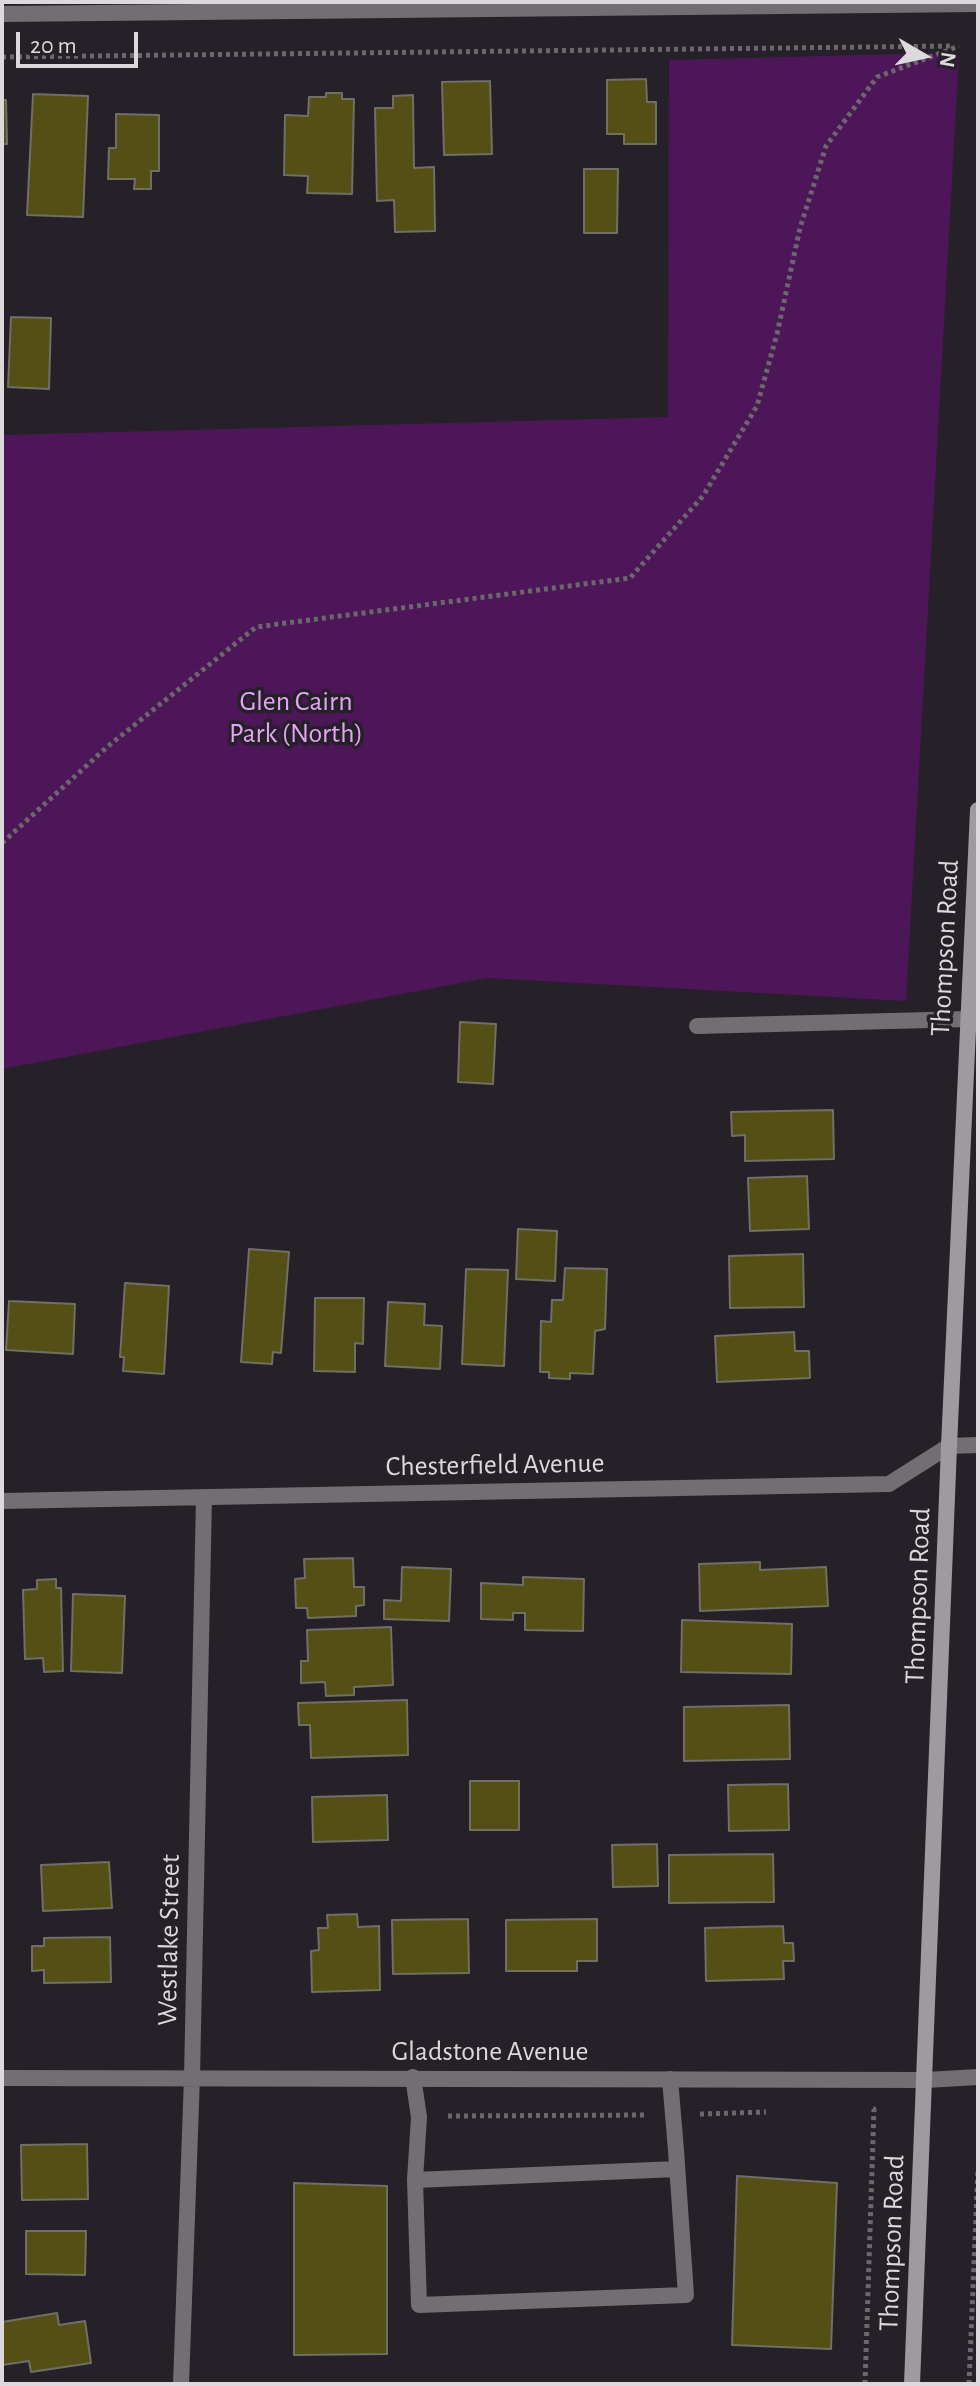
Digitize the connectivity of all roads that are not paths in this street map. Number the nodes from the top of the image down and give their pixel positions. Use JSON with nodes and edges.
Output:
{"nodes":[{"id":1,"x":978,"y":4,"type":"edge"},
{"id":2,"x":2,"y":14,"type":"edge"},
{"id":3,"x":978,"y":810,"type":"edge"},
{"id":4,"x":968,"y":1019,"type":"junction"},
{"id":5,"x":697,"y":1026,"type":"dead end"},
{"id":6,"x":978,"y":1445,"type":"edge"},
{"id":7,"x":949,"y":1446,"type":"junction"},
{"id":8,"x":204,"y":1497,"type":"junction"},
{"id":9,"x":2,"y":1501,"type":"edge"},
{"id":10,"x":192,"y":2077,"type":"junction"},
{"id":11,"x":413,"y":2077,"type":"junction"},
{"id":12,"x":978,"y":2077,"type":"edge"},
{"id":13,"x":2,"y":2078,"type":"edge"},
{"id":14,"x":670,"y":2079,"type":"junction"},
{"id":15,"x":926,"y":2080,"type":"junction"},
{"id":16,"x":677,"y":2169,"type":"junction"},
{"id":17,"x":415,"y":2180,"type":"junction"},
{"id":18,"x":181,"y":2384,"type":"edge"},
{"id":19,"x":912,"y":2384,"type":"edge"}],
"edges":[{"from":1,"to":2,"type":"street"},
{"from":3,"to":4,"type":"street","name":"Thompson Road"},
{"from":4,"to":5,"type":"street"},
{"from":4,"to":7,"type":"street","name":"Thompson Road"},
{"from":6,"to":7,"type":"street"},
{"from":7,"to":8,"type":"street","name":"Chesterfield Avenue"},
{"from":7,"to":15,"type":"street","name":"Thompson Road"},
{"from":8,"to":9,"type":"street","name":"Chesterfield Avenue"},
{"from":8,"to":10,"type":"street","name":"Westlake Street"},
{"from":10,"to":11,"type":"street","name":"Gladstone Avenue"},
{"from":10,"to":13,"type":"street","name":"Gladstone Avenue"},
{"from":10,"to":18,"type":"street","name":"Westlake Street"},
{"from":11,"to":14,"type":"street","name":"Gladstone Avenue"},
{"from":11,"to":17,"type":"street"},
{"from":12,"to":15,"type":"street","name":"Gladstone Avenue"},
{"from":14,"to":15,"type":"street","name":"Gladstone Avenue"},
{"from":14,"to":16,"type":"street"},
{"from":15,"to":19,"type":"street","name":"Thompson Road"},
{"from":16,"to":17,"type":"street"},
{"from":16,"to":17,"type":"street"}]}
